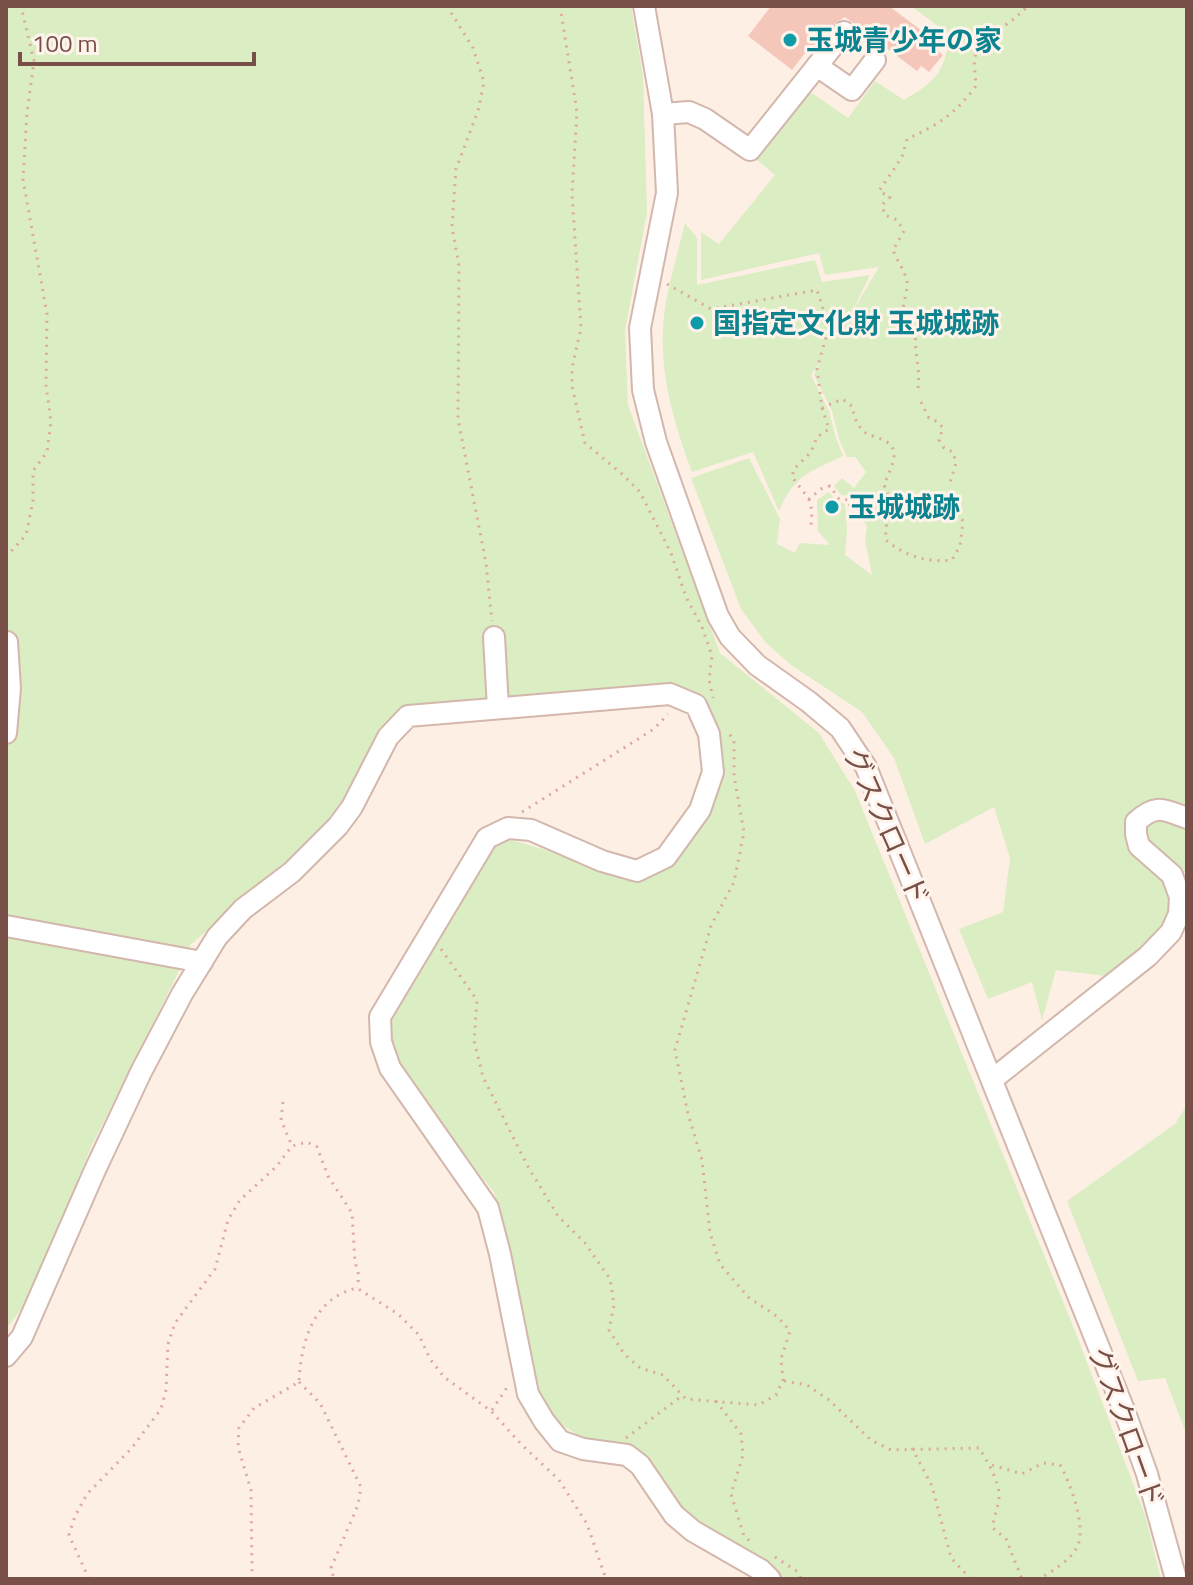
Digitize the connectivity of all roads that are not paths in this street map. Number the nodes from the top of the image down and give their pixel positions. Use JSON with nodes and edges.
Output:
{"nodes":[{"id":1,"x":644,"y":6,"type":"edge"},
{"id":2,"x":844,"y":32,"type":"dead end"},
{"id":3,"x":875,"y":60,"type":"dead end"},
{"id":4,"x":817,"y":66,"type":"junction"},
{"id":5,"x":663,"y":114,"type":"junction"},
{"id":6,"x":494,"y":637,"type":"road end"},
{"id":7,"x":7,"y":642,"type":"edge"},
{"id":8,"x":498,"y":708,"type":"junction"},
{"id":9,"x":6,"y":733,"type":"edge"},
{"id":10,"x":1187,"y":818,"type":"edge"},
{"id":11,"x":6,"y":926,"type":"edge"},
{"id":12,"x":202,"y":962,"type":"junction"},
{"id":13,"x":993,"y":1079,"type":"junction"},
{"id":14,"x":6,"y":1356,"type":"edge"},
{"id":15,"x":770,"y":1579,"type":"edge"},
{"id":16,"x":1176,"y":1579,"type":"edge"}],
"edges":[{"from":1,"to":5,"type":"street","name":"グスクロード"},
{"from":2,"to":4,"type":"street"},
{"from":3,"to":4,"type":"street"},
{"from":4,"to":5,"type":"street"},
{"from":5,"to":13,"type":"street","name":"グスクロード"},
{"from":6,"to":8,"type":"street"},
{"from":7,"to":9,"type":"street"},
{"from":8,"to":12,"type":"street"},
{"from":8,"to":15,"type":"street"},
{"from":10,"to":13,"type":"street"},
{"from":11,"to":12,"type":"street"},
{"from":12,"to":14,"type":"street"},
{"from":13,"to":16,"type":"street","name":"グスクロード"}]}
